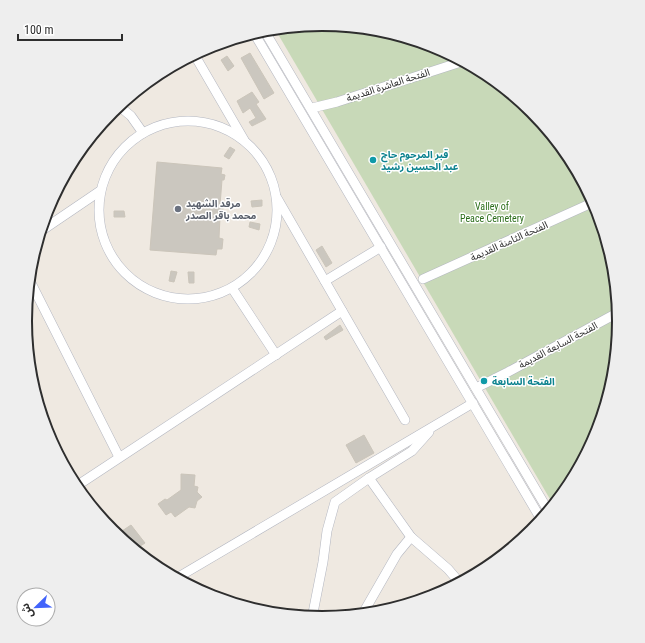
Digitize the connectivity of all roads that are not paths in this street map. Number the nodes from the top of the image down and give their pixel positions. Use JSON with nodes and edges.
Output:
{"nodes":[{"id":1,"x":268,"y":37,"type":"edge"},
{"id":2,"x":257,"y":39,"type":"edge"},
{"id":3,"x":197,"y":60,"type":"edge"},
{"id":4,"x":456,"y":64,"type":"edge"},
{"id":5,"x":312,"y":108,"type":"junction"},
{"id":6,"x":124,"y":110,"type":"edge"},
{"id":7,"x":324,"y":128,"type":"junction"},
{"id":8,"x":142,"y":132,"type":"junction"},
{"id":9,"x":316,"y":136,"type":"junction"},
{"id":10,"x":245,"y":142,"type":"junction"},
{"id":11,"x":337,"y":150,"type":"junction"},
{"id":12,"x":327,"y":155,"type":"junction"},
{"id":13,"x":100,"y":191,"type":"junction"},
{"id":14,"x":276,"y":195,"type":"junction"},
{"id":15,"x":588,"y":205,"type":"edge"},
{"id":16,"x":48,"y":225,"type":"edge"},
{"id":17,"x":381,"y":247,"type":"junction"},
{"id":18,"x":423,"y":279,"type":"dead end"},
{"id":19,"x":325,"y":281,"type":"junction"},
{"id":20,"x":34,"y":288,"type":"edge"},
{"id":21,"x":232,"y":288,"type":"junction"},
{"id":22,"x":342,"y":311,"type":"junction"},
{"id":23,"x":613,"y":315,"type":"edge"},
{"id":24,"x":276,"y":355,"type":"junction"},
{"id":25,"x":476,"y":388,"type":"junction"},
{"id":26,"x":473,"y":403,"type":"junction"},
{"id":27,"x":405,"y":420,"type":"dead end"},
{"id":28,"x":435,"y":425,"type":"junction"},
{"id":29,"x":119,"y":458,"type":"junction"},
{"id":30,"x":369,"y":478,"type":"junction"},
{"id":31,"x":81,"y":483,"type":"edge"},
{"id":32,"x":546,"y":507,"type":"edge"},
{"id":33,"x":539,"y":515,"type":"edge"},
{"id":34,"x":411,"y":537,"type":"junction"},
{"id":35,"x":181,"y":575,"type":"edge"},
{"id":36,"x":456,"y":579,"type":"edge"},
{"id":37,"x":366,"y":609,"type":"edge"},
{"id":38,"x":313,"y":612,"type":"edge"}],
"edges":[{"from":1,"to":5,"type":"street"},
{"from":2,"to":9,"type":"street"},
{"from":3,"to":10,"type":"street"},
{"from":4,"to":5,"type":"street","name":"الفتحة العاشرة القديمة"},
{"from":5,"to":7,"type":"street"},
{"from":6,"to":8,"type":"street"},
{"from":7,"to":9,"type":"street"},
{"from":7,"to":11,"type":"street"},
{"from":8,"to":10,"type":"street"},
{"from":8,"to":13,"type":"street"},
{"from":9,"to":12,"type":"street"},
{"from":10,"to":14,"type":"street"},
{"from":11,"to":12,"type":"street"},
{"from":11,"to":25,"type":"street"},
{"from":12,"to":17,"type":"street"},
{"from":13,"to":16,"type":"street"},
{"from":13,"to":21,"type":"street"},
{"from":14,"to":19,"type":"street"},
{"from":14,"to":21,"type":"street"},
{"from":15,"to":18,"type":"street","name":"الفتحة الثامنة القديمة"},
{"from":17,"to":19,"type":"street"},
{"from":17,"to":26,"type":"street"},
{"from":19,"to":22,"type":"street"},
{"from":20,"to":29,"type":"street"},
{"from":21,"to":24,"type":"street"},
{"from":22,"to":24,"type":"street"},
{"from":22,"to":27,"type":"street"},
{"from":23,"to":25,"type":"street","name":"الفتحة السابعة القديمة"},
{"from":24,"to":29,"type":"street"},
{"from":25,"to":32,"type":"street"},
{"from":26,"to":28,"type":"street"},
{"from":26,"to":33,"type":"street"},
{"from":28,"to":30,"type":"street"},
{"from":28,"to":35,"type":"street"},
{"from":29,"to":31,"type":"street"},
{"from":30,"to":34,"type":"street"},
{"from":30,"to":38,"type":"street"},
{"from":34,"to":36,"type":"street"},
{"from":34,"to":37,"type":"street"}]}
